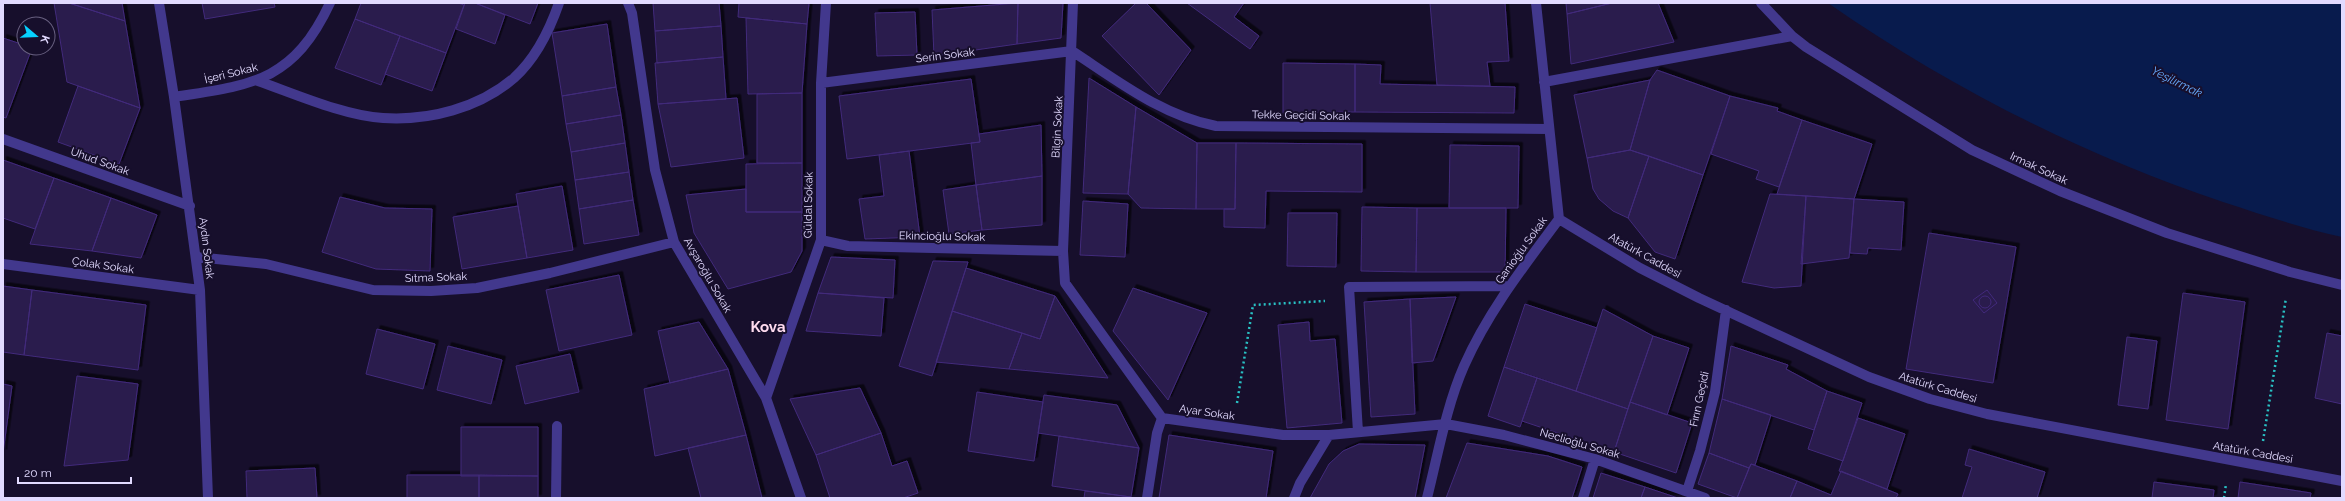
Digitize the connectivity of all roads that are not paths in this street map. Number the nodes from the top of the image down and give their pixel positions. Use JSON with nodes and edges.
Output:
{"nodes":[{"id":1,"x":159,"y":3,"type":"edge"},
{"id":2,"x":330,"y":3,"type":"edge"},
{"id":3,"x":560,"y":3,"type":"edge"},
{"id":4,"x":628,"y":3,"type":"edge"},
{"id":5,"x":826,"y":3,"type":"edge"},
{"id":6,"x":1073,"y":3,"type":"edge"},
{"id":7,"x":1536,"y":3,"type":"edge"},
{"id":8,"x":1761,"y":3,"type":"edge"},
{"id":9,"x":1792,"y":36,"type":"junction"},
{"id":10,"x":1072,"y":51,"type":"junction"},
{"id":11,"x":258,"y":81,"type":"junction"},
{"id":12,"x":821,"y":82,"type":"junction"},
{"id":13,"x":1544,"y":82,"type":"junction"},
{"id":14,"x":174,"y":97,"type":"junction"},
{"id":15,"x":1550,"y":129,"type":"junction"},
{"id":16,"x":3,"y":139,"type":"edge"},
{"id":17,"x":190,"y":206,"type":"junction"},
{"id":18,"x":1559,"y":219,"type":"junction"},
{"id":19,"x":821,"y":240,"type":"junction"},
{"id":20,"x":674,"y":242,"type":"junction"},
{"id":21,"x":1063,"y":251,"type":"junction"},
{"id":22,"x":196,"y":257,"type":"junction"},
{"id":23,"x":3,"y":264,"type":"edge"},
{"id":24,"x":1509,"y":286,"type":"junction"},
{"id":25,"x":2342,"y":286,"type":"edge"},
{"id":26,"x":200,"y":290,"type":"junction"},
{"id":27,"x":1726,"y":310,"type":"junction"},
{"id":28,"x":766,"y":398,"type":"junction"},
{"id":29,"x":1162,"y":418,"type":"junction"},
{"id":30,"x":1446,"y":424,"type":"junction"},
{"id":31,"x":557,"y":426,"type":"dead end"},
{"id":32,"x":1358,"y":432,"type":"junction"},
{"id":33,"x":1329,"y":435,"type":"junction"},
{"id":34,"x":1595,"y":459,"type":"junction"},
{"id":35,"x":2342,"y":481,"type":"edge"},
{"id":36,"x":1687,"y":491,"type":"junction"},
{"id":37,"x":208,"y":498,"type":"edge"},
{"id":38,"x":556,"y":498,"type":"edge"},
{"id":39,"x":801,"y":498,"type":"edge"},
{"id":40,"x":1147,"y":498,"type":"edge"},
{"id":41,"x":1294,"y":498,"type":"edge"},
{"id":42,"x":1427,"y":498,"type":"edge"},
{"id":43,"x":1583,"y":498,"type":"edge"},
{"id":44,"x":1705,"y":498,"type":"edge"}],
"edges":[{"from":1,"to":14,"type":"street","name":"Aydın Sokak"},
{"from":2,"to":11,"type":"street","name":"İşeri Sokak"},
{"from":3,"to":11,"type":"street"},
{"from":4,"to":20,"type":"street","name":"Avşaroğlu Sokak"},
{"from":5,"to":12,"type":"street","name":"Güldal Sokak"},
{"from":6,"to":10,"type":"street","name":"Bilgin Sokak"},
{"from":7,"to":13,"type":"street","name":"Ganioğlu Sokak"},
{"from":8,"to":9,"type":"street","name":"Irmak Sokak"},
{"from":9,"to":13,"type":"street"},
{"from":9,"to":25,"type":"street","name":"Irmak Sokak"},
{"from":10,"to":12,"type":"street","name":"Serin Sokak"},
{"from":10,"to":15,"type":"street","name":"Tekke Geçidi Sokak"},
{"from":10,"to":21,"type":"street","name":"Bilgin Sokak"},
{"from":11,"to":14,"type":"street","name":"İşeri Sokak"},
{"from":12,"to":19,"type":"street","name":"Güldal Sokak"},
{"from":13,"to":15,"type":"street","name":"Ganioğlu Sokak"},
{"from":14,"to":17,"type":"street","name":"Aydın Sokak"},
{"from":15,"to":18,"type":"street","name":"Ganioğlu Sokak"},
{"from":16,"to":17,"type":"street","name":"Uhud Sokak"},
{"from":17,"to":22,"type":"street","name":"Aydın Sokak"},
{"from":18,"to":24,"type":"street","name":"Ganioğlu Sokak"},
{"from":18,"to":27,"type":"street","name":"Atatürk Caddesi"},
{"from":19,"to":21,"type":"street","name":"Ekincioğlu Sokak"},
{"from":19,"to":28,"type":"street","name":"Güldal Sokak"},
{"from":20,"to":22,"type":"street","name":"Sıtma Sokak"},
{"from":20,"to":28,"type":"street","name":"Avşaroğlu Sokak"},
{"from":21,"to":29,"type":"street","name":"Ayar Sokak"},
{"from":22,"to":26,"type":"street","name":"Aydın Sokak"},
{"from":23,"to":26,"type":"street","name":"Çolak Sokak"},
{"from":24,"to":30,"type":"street","name":"Ganioğlu Sokak"},
{"from":24,"to":32,"type":"street"},
{"from":26,"to":37,"type":"street","name":"Aydın Sokak"},
{"from":27,"to":35,"type":"street","name":"Atatürk Caddesi"},
{"from":27,"to":36,"type":"street","name":"Fırın Geçidi"},
{"from":28,"to":39,"type":"street","name":"Avşaroğlu Sokak"},
{"from":29,"to":33,"type":"street","name":"Ayar Sokak"},
{"from":29,"to":40,"type":"street"},
{"from":30,"to":32,"type":"street","name":"Ayar Sokak"},
{"from":30,"to":34,"type":"street","name":"Neclioğlu Sokak"},
{"from":30,"to":42,"type":"street","name":"Ganioğlu Sokak"},
{"from":31,"to":38,"type":"street"},
{"from":32,"to":33,"type":"street","name":"Ayar Sokak"},
{"from":33,"to":41,"type":"street"},
{"from":34,"to":36,"type":"street","name":"Neclioğlu Sokak"},
{"from":34,"to":43,"type":"street"},
{"from":36,"to":44,"type":"street","name":"Neclioğlu Sokak"}]}
